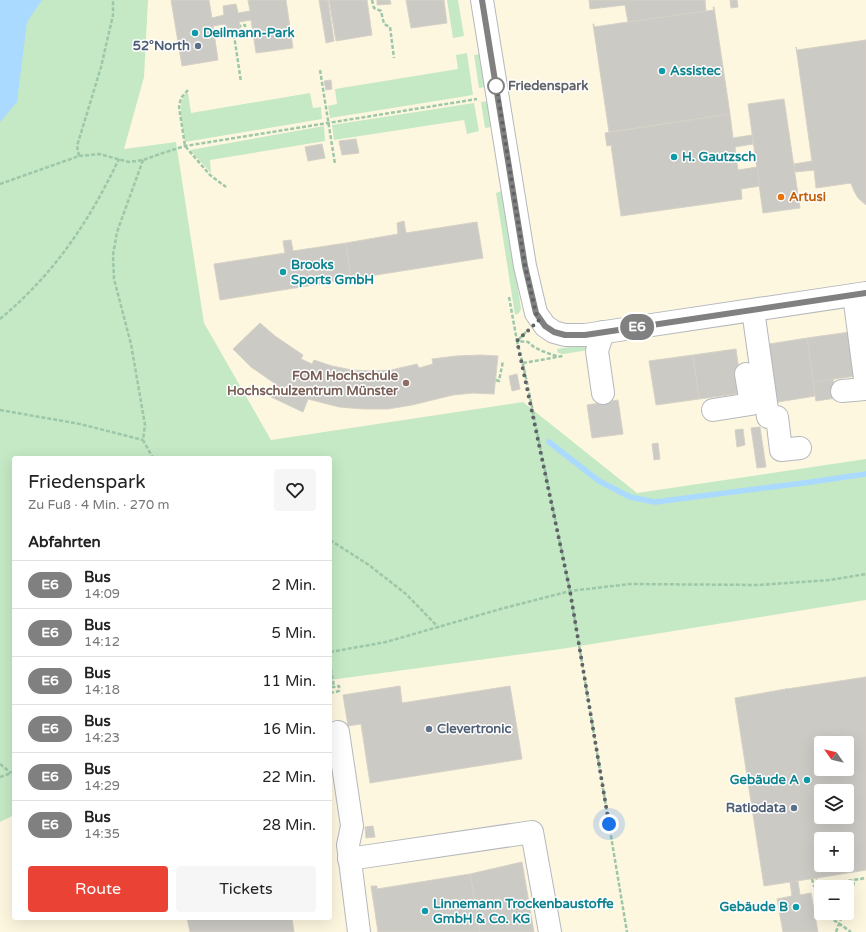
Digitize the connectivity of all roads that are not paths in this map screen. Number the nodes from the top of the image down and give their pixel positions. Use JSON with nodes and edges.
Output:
{"nodes":[{"id":1,"x":482,"y":0,"type":"edge"},
{"id":2,"x":860,"y":294,"type":"edge"},
{"id":3,"x":745,"y":311,"type":"junction"},
{"id":4,"x":603,"y":332,"type":"junction"},
{"id":5,"x":866,"y":388,"type":"edge"},
{"id":6,"x":842,"y":391,"type":"dead end"},
{"id":7,"x":603,"y":393,"type":"dead end"},
{"id":8,"x":713,"y":410,"type":"dead end"},
{"id":9,"x":800,"y":448,"type":"dead end"},
{"id":10,"x":338,"y":732,"type":"dead end"},
{"id":11,"x":349,"y":859,"type":"junction"},
{"id":12,"x":359,"y":932,"type":"edge"},
{"id":13,"x":550,"y":932,"type":"edge"}],
"edges":[{"from":1,"to":4,"type":"street"},
{"from":2,"to":3,"type":"street"},
{"from":2,"to":5,"type":"street"},
{"from":3,"to":4,"type":"street"},
{"from":3,"to":8,"type":"street"},
{"from":3,"to":9,"type":"street"},
{"from":4,"to":7,"type":"street"},
{"from":5,"to":6,"type":"street"},
{"from":10,"to":11,"type":"street"},
{"from":11,"to":12,"type":"street"},
{"from":11,"to":13,"type":"street"}]}
